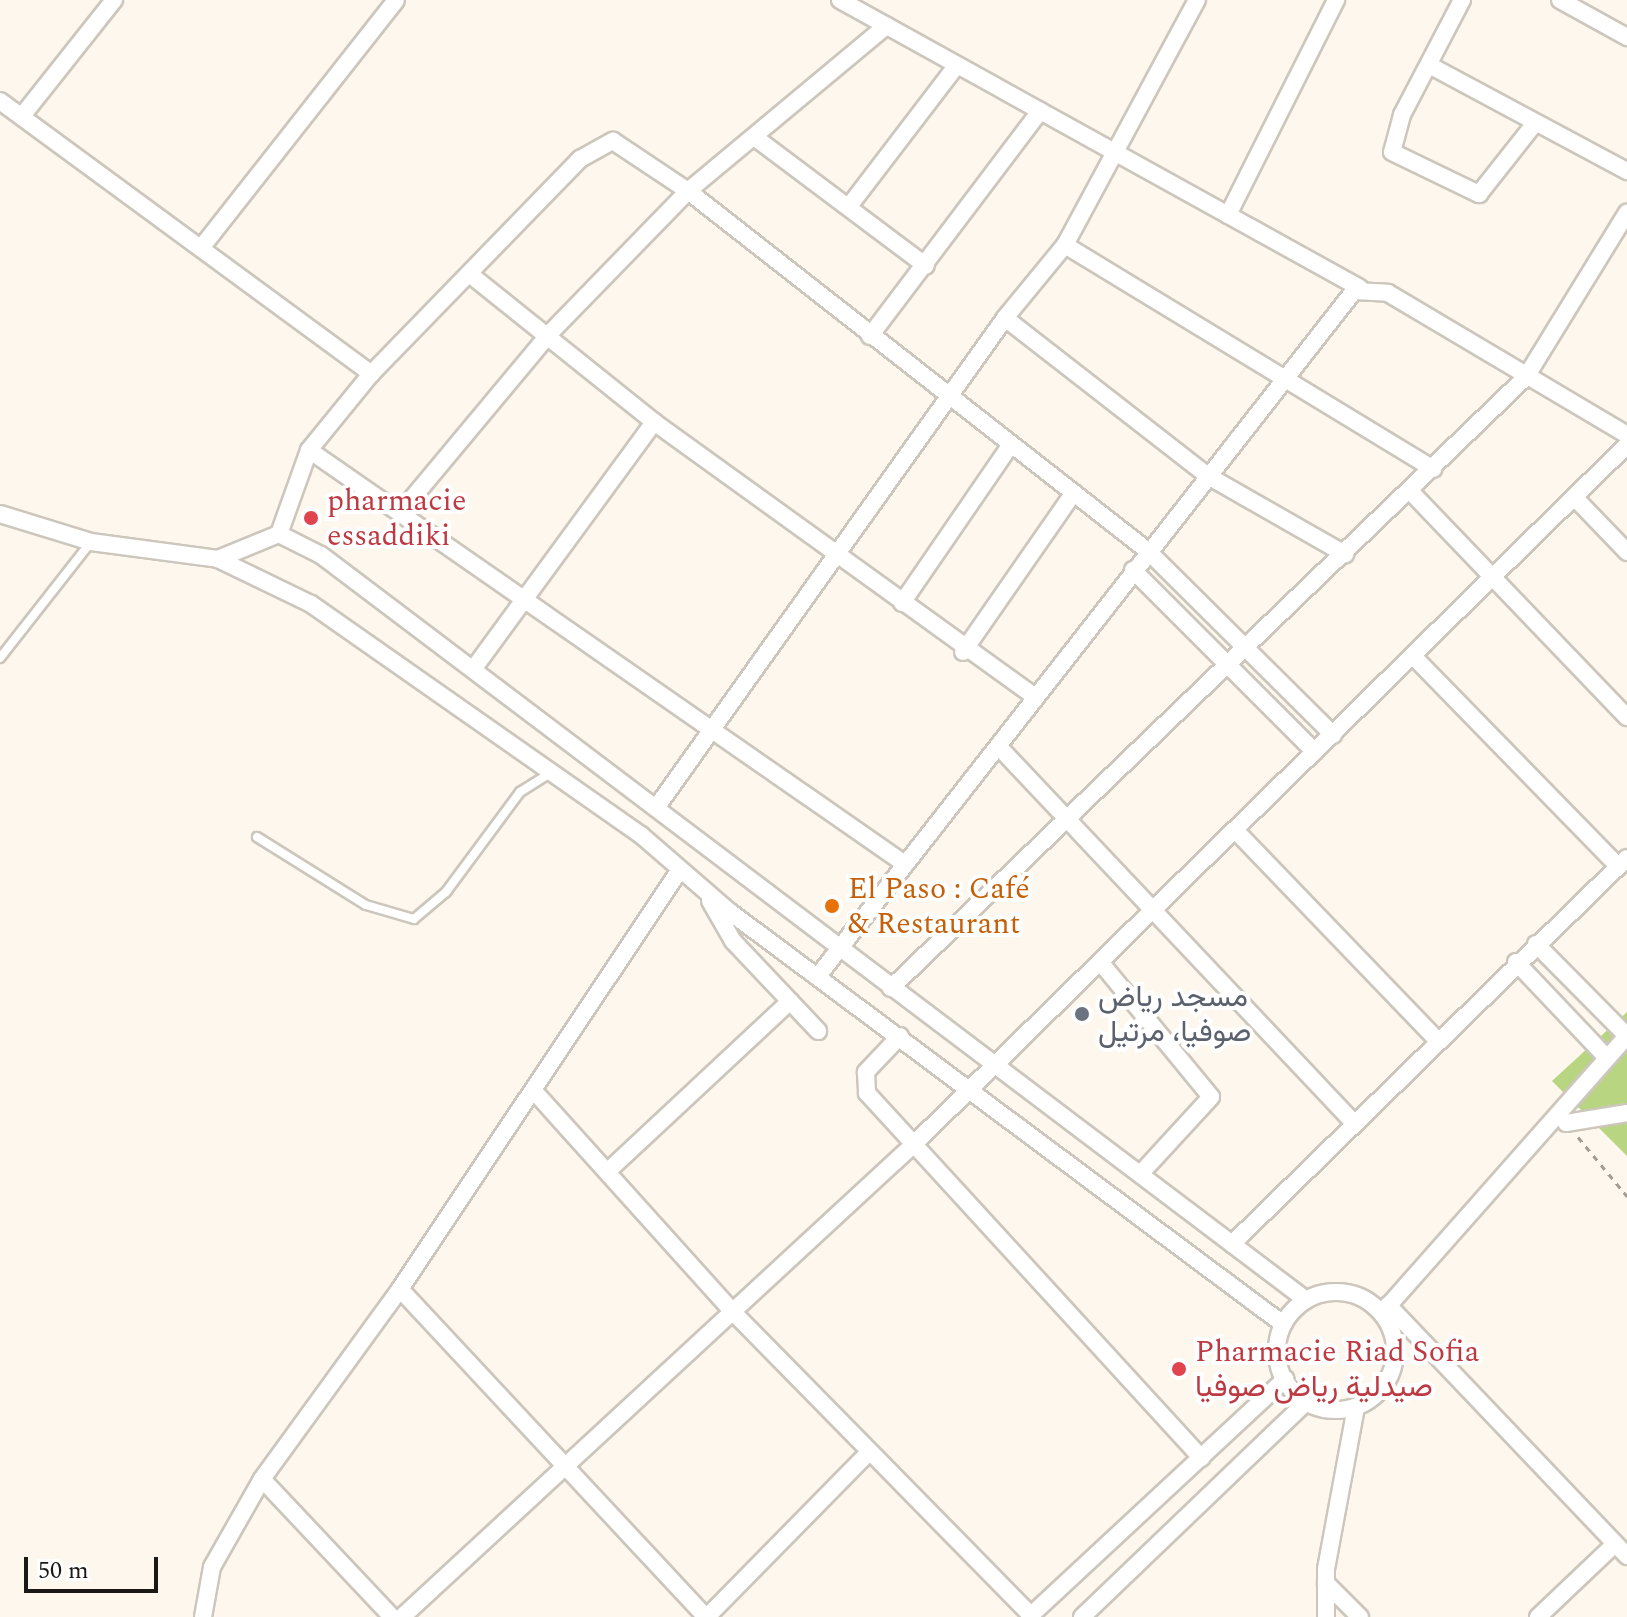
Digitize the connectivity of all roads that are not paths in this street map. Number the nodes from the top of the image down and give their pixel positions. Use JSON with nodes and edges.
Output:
{"nodes":[{"id":1,"x":114,"y":0,"type":"edge"},
{"id":2,"x":396,"y":0,"type":"edge"},
{"id":3,"x":840,"y":0,"type":"edge"},
{"id":4,"x":1197,"y":0,"type":"edge"},
{"id":5,"x":1336,"y":0,"type":"edge"},
{"id":6,"x":1462,"y":0,"type":"edge"},
{"id":7,"x":1560,"y":0,"type":"edge"},
{"id":8,"x":886,"y":26,"type":"junction"},
{"id":9,"x":1627,"y":37,"type":"edge"},
{"id":10,"x":957,"y":65,"type":"junction"},
{"id":11,"x":1429,"y":65,"type":"junction"},
{"id":12,"x":0,"y":101,"type":"edge"},
{"id":13,"x":1040,"y":111,"type":"junction"},
{"id":14,"x":22,"y":116,"type":"junction"},
{"id":15,"x":1535,"y":123,"type":"junction"},
{"id":16,"x":757,"y":139,"type":"junction"},
{"id":17,"x":1119,"y":155,"type":"junction"},
{"id":18,"x":1627,"y":171,"type":"edge"},
{"id":19,"x":688,"y":191,"type":"junction"},
{"id":20,"x":850,"y":205,"type":"junction"},
{"id":21,"x":1627,"y":213,"type":"edge"},
{"id":22,"x":1228,"y":215,"type":"junction"},
{"id":23,"x":1065,"y":245,"type":"junction"},
{"id":24,"x":201,"y":248,"type":"junction"},
{"id":25,"x":926,"y":266,"type":"junction"},
{"id":26,"x":472,"y":276,"type":"junction"},
{"id":27,"x":1360,"y":288,"type":"junction"},
{"id":28,"x":1005,"y":318,"type":"junction"},
{"id":29,"x":549,"y":334,"type":"junction"},
{"id":30,"x":870,"y":336,"type":"junction"},
{"id":31,"x":371,"y":374,"type":"junction"},
{"id":32,"x":1526,"y":377,"type":"junction"},
{"id":33,"x":1287,"y":378,"type":"junction"},
{"id":34,"x":948,"y":399,"type":"junction"},
{"id":35,"x":654,"y":422,"type":"junction"},
{"id":36,"x":1627,"y":435,"type":"edge"},
{"id":37,"x":1627,"y":445,"type":"edge"},
{"id":38,"x":1010,"y":446,"type":"junction"},
{"id":39,"x":309,"y":450,"type":"junction"},
{"id":40,"x":1433,"y":469,"type":"junction"},
{"id":41,"x":1208,"y":476,"type":"junction"},
{"id":42,"x":1411,"y":492,"type":"junction"},
{"id":43,"x":1073,"y":494,"type":"junction"},
{"id":44,"x":1576,"y":499,"type":"junction"},
{"id":45,"x":400,"y":513,"type":"junction"},
{"id":46,"x":0,"y":514,"type":"edge"},
{"id":47,"x":279,"y":534,"type":"junction"},
{"id":48,"x":91,"y":542,"type":"junction"},
{"id":49,"x":1148,"y":551,"type":"junction"},
{"id":50,"x":1627,"y":552,"type":"edge"},
{"id":51,"x":840,"y":554,"type":"junction"},
{"id":52,"x":1345,"y":554,"type":"junction"},
{"id":53,"x":218,"y":559,"type":"junction"},
{"id":54,"x":1133,"y":570,"type":"junction"},
{"id":55,"x":1496,"y":578,"type":"junction"},
{"id":56,"x":524,"y":600,"type":"junction"},
{"id":57,"x":902,"y":603,"type":"junction"},
{"id":58,"x":1248,"y":647,"type":"junction"},
{"id":59,"x":963,"y":652,"type":"junction"},
{"id":60,"x":1413,"y":656,"type":"junction"},
{"id":61,"x":0,"y":658,"type":"edge"},
{"id":62,"x":1229,"y":665,"type":"junction"},
{"id":63,"x":474,"y":668,"type":"junction"},
{"id":64,"x":1036,"y":698,"type":"junction"},
{"id":65,"x":1627,"y":717,"type":"edge"},
{"id":66,"x":714,"y":731,"type":"junction"},
{"id":67,"x":1333,"y":735,"type":"junction"},
{"id":68,"x":999,"y":747,"type":"junction"},
{"id":69,"x":1315,"y":752,"type":"junction"},
{"id":70,"x":551,"y":773,"type":"junction"},
{"id":71,"x":656,"y":808,"type":"junction"},
{"id":72,"x":1071,"y":819,"type":"junction"},
{"id":73,"x":1237,"y":832,"type":"junction"},
{"id":74,"x":257,"y":837,"type":"dead end"},
{"id":75,"x":1623,"y":862,"type":"edge"},
{"id":76,"x":905,"y":864,"type":"junction"},
{"id":77,"x":679,"y":871,"type":"junction"},
{"id":78,"x":705,"y":892,"type":"junction"},
{"id":79,"x":1157,"y":908,"type":"junction"},
{"id":80,"x":1536,"y":944,"type":"junction"},
{"id":81,"x":840,"y":946,"type":"junction"},
{"id":82,"x":1516,"y":962,"type":"junction"},
{"id":83,"x":1101,"y":963,"type":"junction"},
{"id":84,"x":818,"y":976,"type":"junction"},
{"id":85,"x":891,"y":988,"type":"junction"},
{"id":86,"x":790,"y":1001,"type":"junction"},
{"id":87,"x":818,"y":1031,"type":"dead end"},
{"id":88,"x":900,"y":1036,"type":"junction"},
{"id":89,"x":1627,"y":1036,"type":"edge"},
{"id":90,"x":1435,"y":1038,"type":"junction"},
{"id":91,"x":1606,"y":1057,"type":"junction"},
{"id":92,"x":993,"y":1066,"type":"junction"},
{"id":93,"x":967,"y":1090,"type":"junction"},
{"id":94,"x":534,"y":1091,"type":"junction"},
{"id":95,"x":1627,"y":1113,"type":"edge"},
{"id":96,"x":1352,"y":1121,"type":"junction"},
{"id":97,"x":1566,"y":1123,"type":"road end"},
{"id":98,"x":914,"y":1144,"type":"junction"},
{"id":99,"x":608,"y":1171,"type":"junction"},
{"id":100,"x":1141,"y":1173,"type":"junction"},
{"id":101,"x":1232,"y":1244,"type":"junction"},
{"id":102,"x":400,"y":1289,"type":"junction"},
{"id":103,"x":1306,"y":1300,"type":"junction"},
{"id":104,"x":730,"y":1309,"type":"junction"},
{"id":105,"x":1385,"y":1309,"type":"junction"},
{"id":106,"x":1283,"y":1324,"type":"junction"},
{"id":107,"x":1285,"y":1379,"type":"junction"},
{"id":108,"x":1306,"y":1402,"type":"junction"},
{"id":109,"x":1356,"y":1407,"type":"junction"},
{"id":110,"x":869,"y":1452,"type":"junction"},
{"id":111,"x":1201,"y":1458,"type":"junction"},
{"id":112,"x":571,"y":1468,"type":"junction"},
{"id":113,"x":262,"y":1479,"type":"junction"},
{"id":114,"x":1615,"y":1544,"type":"junction"},
{"id":115,"x":1627,"y":1556,"type":"edge"},
{"id":116,"x":1326,"y":1583,"type":"junction"},
{"id":117,"x":1030,"y":1616,"type":"edge"},
{"id":118,"x":203,"y":1617,"type":"edge"},
{"id":119,"x":392,"y":1617,"type":"edge"},
{"id":120,"x":402,"y":1617,"type":"edge"},
{"id":121,"x":706,"y":1617,"type":"edge"},
{"id":122,"x":1082,"y":1617,"type":"edge"},
{"id":123,"x":1326,"y":1617,"type":"edge"},
{"id":124,"x":1360,"y":1617,"type":"edge"},
{"id":125,"x":1538,"y":1617,"type":"edge"}],
"edges":[{"from":1,"to":14,"type":"street"},
{"from":2,"to":24,"type":"street"},
{"from":3,"to":8,"type":"street"},
{"from":4,"to":17,"type":"street"},
{"from":5,"to":22,"type":"street"},
{"from":6,"to":11,"type":"street"},
{"from":7,"to":9,"type":"street"},
{"from":8,"to":10,"type":"street"},
{"from":8,"to":16,"type":"street"},
{"from":10,"to":13,"type":"street"},
{"from":10,"to":20,"type":"street"},
{"from":11,"to":15,"type":"street"},
{"from":11,"to":15,"type":"street"},
{"from":12,"to":14,"type":"street"},
{"from":13,"to":17,"type":"street"},
{"from":13,"to":25,"type":"street"},
{"from":14,"to":24,"type":"street"},
{"from":15,"to":18,"type":"street"},
{"from":16,"to":19,"type":"street"},
{"from":16,"to":20,"type":"street"},
{"from":17,"to":22,"type":"street"},
{"from":17,"to":23,"type":"street"},
{"from":19,"to":26,"type":"street"},
{"from":19,"to":29,"type":"street"},
{"from":19,"to":30,"type":"street"},
{"from":20,"to":25,"type":"street"},
{"from":21,"to":32,"type":"street"},
{"from":22,"to":27,"type":"street"},
{"from":23,"to":28,"type":"street"},
{"from":23,"to":33,"type":"street"},
{"from":24,"to":31,"type":"street"},
{"from":25,"to":30,"type":"street"},
{"from":26,"to":29,"type":"street"},
{"from":26,"to":31,"type":"street"},
{"from":27,"to":32,"type":"street"},
{"from":27,"to":33,"type":"street"},
{"from":28,"to":34,"type":"street"},
{"from":28,"to":41,"type":"street"},
{"from":29,"to":35,"type":"street"},
{"from":29,"to":45,"type":"street"},
{"from":30,"to":34,"type":"street"},
{"from":31,"to":39,"type":"street"},
{"from":32,"to":36,"type":"street"},
{"from":32,"to":40,"type":"street"},
{"from":33,"to":40,"type":"street"},
{"from":33,"to":41,"type":"street"},
{"from":34,"to":38,"type":"street"},
{"from":34,"to":51,"type":"street"},
{"from":35,"to":51,"type":"street"},
{"from":35,"to":56,"type":"street"},
{"from":37,"to":44,"type":"street"},
{"from":38,"to":43,"type":"street"},
{"from":38,"to":57,"type":"street"},
{"from":39,"to":45,"type":"street"},
{"from":39,"to":47,"type":"street"},
{"from":40,"to":42,"type":"street"},
{"from":41,"to":49,"type":"street"},
{"from":41,"to":52,"type":"street"},
{"from":42,"to":52,"type":"street"},
{"from":42,"to":55,"type":"street"},
{"from":43,"to":49,"type":"street"},
{"from":43,"to":59,"type":"street"},
{"from":44,"to":50,"type":"street"},
{"from":44,"to":55,"type":"street"},
{"from":45,"to":56,"type":"street"},
{"from":46,"to":48,"type":"street"},
{"from":47,"to":53,"type":"street"},
{"from":47,"to":63,"type":"street"},
{"from":48,"to":53,"type":"street"},
{"from":48,"to":61,"type":"lane"},
{"from":49,"to":54,"type":"street"},
{"from":49,"to":58,"type":"street"},
{"from":51,"to":57,"type":"street"},
{"from":51,"to":66,"type":"street"},
{"from":52,"to":58,"type":"street"},
{"from":53,"to":70,"type":"street"},
{"from":54,"to":62,"type":"street"},
{"from":54,"to":64,"type":"street"},
{"from":55,"to":60,"type":"street"},
{"from":55,"to":65,"type":"street"},
{"from":56,"to":63,"type":"street"},
{"from":56,"to":66,"type":"street"},
{"from":57,"to":59,"type":"street"},
{"from":58,"to":62,"type":"street"},
{"from":58,"to":67,"type":"street"},
{"from":59,"to":64,"type":"street"},
{"from":60,"to":67,"type":"street"},
{"from":60,"to":75,"type":"street"},
{"from":62,"to":69,"type":"street"},
{"from":62,"to":72,"type":"street"},
{"from":63,"to":71,"type":"street"},
{"from":64,"to":68,"type":"street"},
{"from":66,"to":71,"type":"street"},
{"from":66,"to":76,"type":"street"},
{"from":67,"to":69,"type":"street"},
{"from":68,"to":72,"type":"street"},
{"from":68,"to":76,"type":"street"},
{"from":69,"to":73,"type":"street"},
{"from":70,"to":74,"type":"lane"},
{"from":70,"to":77,"type":"street"},
{"from":71,"to":81,"type":"street"},
{"from":72,"to":79,"type":"street"},
{"from":72,"to":85,"type":"street"},
{"from":73,"to":79,"type":"street"},
{"from":73,"to":90,"type":"street"},
{"from":75,"to":80,"type":"street"},
{"from":76,"to":81,"type":"street"},
{"from":77,"to":78,"type":"street"},
{"from":77,"to":94,"type":"street"},
{"from":78,"to":84,"type":"street"},
{"from":78,"to":86,"type":"street"},
{"from":79,"to":83,"type":"street"},
{"from":79,"to":96,"type":"street"},
{"from":80,"to":82,"type":"street"},
{"from":80,"to":89,"type":"street"},
{"from":81,"to":84,"type":"street"},
{"from":81,"to":85,"type":"street"},
{"from":82,"to":90,"type":"street"},
{"from":82,"to":91,"type":"street"},
{"from":83,"to":92,"type":"street"},
{"from":83,"to":100,"type":"street"},
{"from":84,"to":88,"type":"street"},
{"from":85,"to":92,"type":"street"},
{"from":86,"to":87,"type":"street"},
{"from":86,"to":99,"type":"street"},
{"from":88,"to":93,"type":"street"},
{"from":88,"to":98,"type":"street"},
{"from":89,"to":91,"type":"street"},
{"from":90,"to":96,"type":"street"},
{"from":91,"to":105,"type":"street"},
{"from":92,"to":93,"type":"street"},
{"from":92,"to":100,"type":"street"},
{"from":93,"to":98,"type":"street"},
{"from":93,"to":106,"type":"street"},
{"from":94,"to":99,"type":"street"},
{"from":94,"to":102,"type":"street"},
{"from":95,"to":97,"type":"street"},
{"from":96,"to":101,"type":"street"},
{"from":98,"to":104,"type":"street"},
{"from":98,"to":111,"type":"street"},
{"from":99,"to":104,"type":"street"},
{"from":100,"to":101,"type":"street"},
{"from":101,"to":103,"type":"street"},
{"from":102,"to":112,"type":"street"},
{"from":102,"to":113,"type":"street"},
{"from":103,"to":105,"type":"street"},
{"from":103,"to":106,"type":"street"},
{"from":104,"to":110,"type":"street"},
{"from":104,"to":112,"type":"street"},
{"from":105,"to":109,"type":"street"},
{"from":105,"to":114,"type":"street"},
{"from":106,"to":107,"type":"street"},
{"from":107,"to":108,"type":"street"},
{"from":107,"to":111,"type":"street"},
{"from":108,"to":109,"type":"street"},
{"from":108,"to":122,"type":"street"},
{"from":109,"to":116,"type":"street"},
{"from":110,"to":117,"type":"street"},
{"from":110,"to":121,"type":"street"},
{"from":111,"to":117,"type":"street"},
{"from":112,"to":120,"type":"street"},
{"from":112,"to":121,"type":"street"},
{"from":113,"to":118,"type":"street"},
{"from":113,"to":119,"type":"street"},
{"from":114,"to":115,"type":"street"},
{"from":114,"to":125,"type":"street"},
{"from":116,"to":123,"type":"street"},
{"from":116,"to":124,"type":"street"}]}
